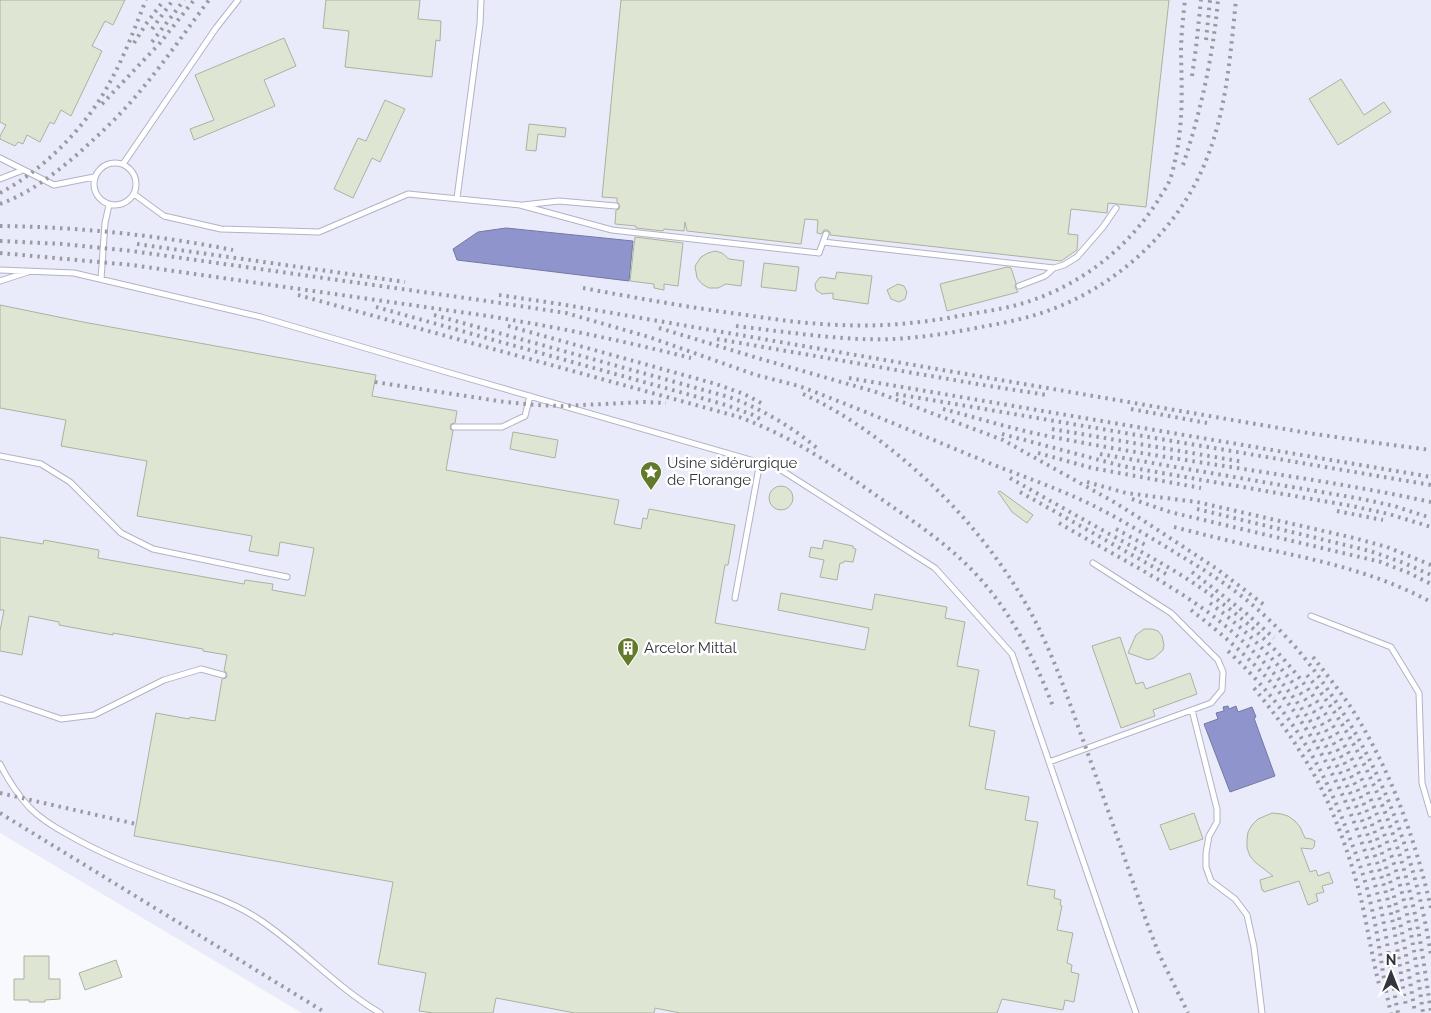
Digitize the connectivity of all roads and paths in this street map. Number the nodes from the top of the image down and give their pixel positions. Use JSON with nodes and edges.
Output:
{"nodes":[{"id":1,"x":238,"y":0,"type":"edge"},
{"id":2,"x":481,"y":0,"type":"edge"},
{"id":3,"x":0,"y":158,"type":"edge"},
{"id":4,"x":123,"y":164,"type":"junction"},
{"id":5,"x":23,"y":170,"type":"junction"},
{"id":6,"x":94,"y":177,"type":"junction"},
{"id":7,"x":0,"y":180,"type":"edge"},
{"id":8,"x":134,"y":194,"type":"junction"},
{"id":9,"x":457,"y":198,"type":"junction"},
{"id":10,"x":109,"y":205,"type":"junction"},
{"id":11,"x":520,"y":205,"type":"junction"},
{"id":12,"x":616,"y":206,"type":"dead end"},
{"id":13,"x":1116,"y":208,"type":"dead end"},
{"id":14,"x":826,"y":234,"type":"dead end"},
{"id":15,"x":823,"y":242,"type":"junction"},
{"id":16,"x":1054,"y":268,"type":"junction"},
{"id":17,"x":0,"y":270,"type":"edge"},
{"id":18,"x":30,"y":271,"type":"junction"},
{"id":19,"x":102,"y":279,"type":"junction"},
{"id":20,"x":0,"y":281,"type":"edge"},
{"id":21,"x":1019,"y":286,"type":"dead end"},
{"id":22,"x":530,"y":396,"type":"junction"},
{"id":23,"x":454,"y":427,"type":"dead end"},
{"id":24,"x":0,"y":456,"type":"edge"},
{"id":25,"x":760,"y":462,"type":"junction"},
{"id":26,"x":1093,"y":564,"type":"dead end"},
{"id":27,"x":287,"y":577,"type":"dead end"},
{"id":28,"x":735,"y":598,"type":"dead end"},
{"id":29,"x":1310,"y":616,"type":"dead end"},
{"id":30,"x":223,"y":675,"type":"dead end"},
{"id":31,"x":0,"y":698,"type":"edge"},
{"id":32,"x":1192,"y":710,"type":"junction"},
{"id":33,"x":1049,"y":762,"type":"junction"},
{"id":34,"x":0,"y":764,"type":"edge"},
{"id":35,"x":1431,"y":814,"type":"edge"},
{"id":36,"x":380,"y":1013,"type":"edge"},
{"id":37,"x":1136,"y":1013,"type":"edge"},
{"id":38,"x":1262,"y":1013,"type":"edge"}],
"edges":[{"from":1,"to":4,"type":"lane"},
{"from":2,"to":9,"type":"lane"},
{"from":3,"to":5,"type":"lane"},
{"from":4,"to":6,"type":"lane"},
{"from":4,"to":8,"type":"lane"},
{"from":5,"to":6,"type":"lane"},
{"from":5,"to":7,"type":"lane"},
{"from":6,"to":10,"type":"lane"},
{"from":8,"to":9,"type":"lane"},
{"from":8,"to":10,"type":"lane"},
{"from":9,"to":11,"type":"lane"},
{"from":10,"to":19,"type":"lane"},
{"from":11,"to":12,"type":"lane"},
{"from":11,"to":15,"type":"lane"},
{"from":13,"to":16,"type":"lane"},
{"from":14,"to":15,"type":"lane"},
{"from":15,"to":16,"type":"lane"},
{"from":16,"to":21,"type":"lane"},
{"from":17,"to":18,"type":"lane"},
{"from":18,"to":19,"type":"lane"},
{"from":18,"to":20,"type":"lane"},
{"from":19,"to":22,"type":"lane"},
{"from":22,"to":23,"type":"lane"},
{"from":22,"to":25,"type":"lane"},
{"from":24,"to":27,"type":"lane"},
{"from":25,"to":28,"type":"lane"},
{"from":25,"to":33,"type":"lane"},
{"from":26,"to":32,"type":"lane"},
{"from":29,"to":35,"type":"lane"},
{"from":30,"to":31,"type":"lane"},
{"from":32,"to":33,"type":"lane"},
{"from":32,"to":38,"type":"lane"},
{"from":33,"to":37,"type":"lane"},
{"from":34,"to":36,"type":"lane"}]}
